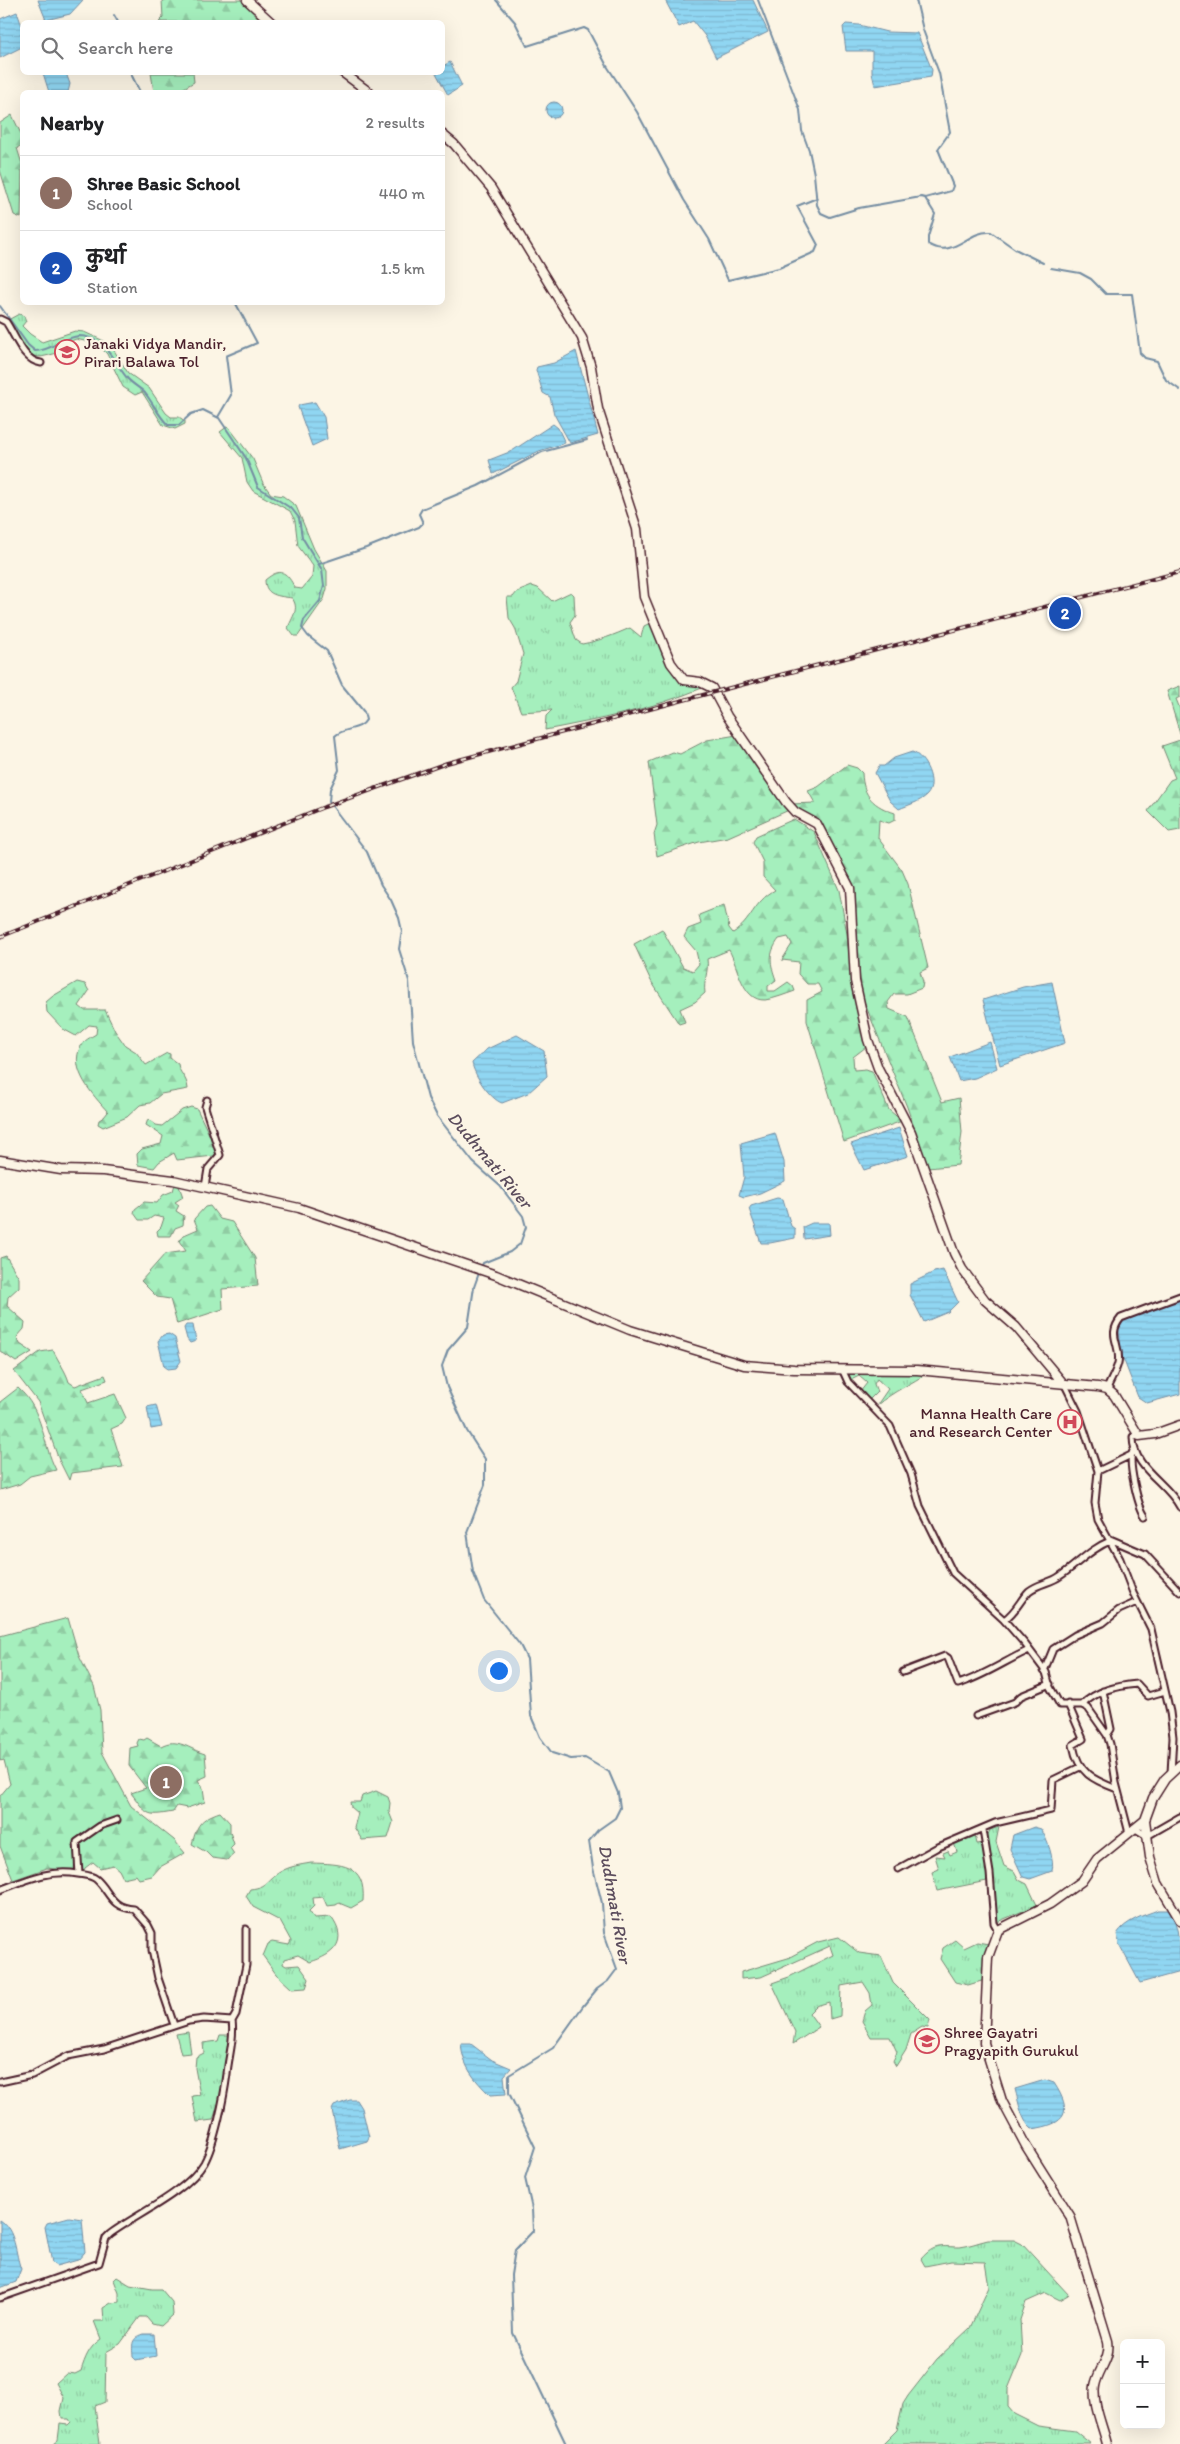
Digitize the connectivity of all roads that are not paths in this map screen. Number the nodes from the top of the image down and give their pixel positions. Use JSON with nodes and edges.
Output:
{"nodes":[{"id":1,"x":247,"y":0,"type":"edge"},
{"id":2,"x":269,"y":20,"type":"edge"},
{"id":3,"x":346,"y":75,"type":"edge"},
{"id":4,"x":366,"y":90,"type":"edge"},
{"id":5,"x":445,"y":136,"type":"edge"},
{"id":6,"x":0,"y":319,"type":"edge"},
{"id":7,"x":41,"y":363,"type":"dead end"},
{"id":8,"x":207,"y":1100,"type":"dead end"},
{"id":9,"x":0,"y":1160,"type":"edge"},
{"id":10,"x":205,"y":1187,"type":"junction"},
{"id":11,"x":1180,"y":1296,"type":"edge"},
{"id":12,"x":842,"y":1369,"type":"junction"},
{"id":13,"x":1063,"y":1383,"type":"junction"},
{"id":14,"x":1107,"y":1389,"type":"junction"},
{"id":15,"x":1180,"y":1425,"type":"edge"},
{"id":16,"x":1138,"y":1436,"type":"junction"},
{"id":17,"x":1132,"y":1453,"type":"junction"},
{"id":18,"x":1098,"y":1471,"type":"junction"},
{"id":19,"x":1180,"y":1507,"type":"edge"},
{"id":20,"x":1145,"y":1516,"type":"dead end"},
{"id":21,"x":1109,"y":1539,"type":"junction"},
{"id":22,"x":1180,"y":1592,"type":"edge"},
{"id":23,"x":1137,"y":1602,"type":"junction"},
{"id":24,"x":1004,"y":1620,"type":"junction"},
{"id":25,"x":1029,"y":1650,"type":"junction"},
{"id":26,"x":1044,"y":1670,"type":"junction"},
{"id":27,"x":903,"y":1672,"type":"dead end"},
{"id":28,"x":1050,"y":1684,"type":"junction"},
{"id":29,"x":1103,"y":1691,"type":"junction"},
{"id":30,"x":1165,"y":1691,"type":"junction"},
{"id":31,"x":1068,"y":1704,"type":"junction"},
{"id":32,"x":1082,"y":1705,"type":"junction"},
{"id":33,"x":976,"y":1716,"type":"dead end"},
{"id":34,"x":1107,"y":1735,"type":"junction"},
{"id":35,"x":1180,"y":1765,"type":"edge"},
{"id":36,"x":1080,"y":1768,"type":"junction"},
{"id":37,"x":1171,"y":1773,"type":"junction"},
{"id":38,"x":1117,"y":1789,"type":"junction"},
{"id":39,"x":1180,"y":1818,"type":"edge"},
{"id":40,"x":116,"y":1820,"type":"dead end"},
{"id":41,"x":1145,"y":1820,"type":"junction"},
{"id":42,"x":983,"y":1830,"type":"junction"},
{"id":43,"x":1132,"y":1830,"type":"junction"},
{"id":44,"x":1146,"y":1836,"type":"junction"},
{"id":45,"x":898,"y":1869,"type":"dead end"},
{"id":46,"x":79,"y":1874,"type":"junction"},
{"id":47,"x":0,"y":1890,"type":"edge"},
{"id":48,"x":1180,"y":1920,"type":"edge"},
{"id":49,"x":246,"y":1929,"type":"dead end"},
{"id":50,"x":998,"y":1930,"type":"junction"},
{"id":51,"x":232,"y":2021,"type":"junction"},
{"id":52,"x":174,"y":2026,"type":"junction"},
{"id":53,"x":0,"y":2082,"type":"edge"},
{"id":54,"x":0,"y":2298,"type":"edge"},
{"id":55,"x":1107,"y":2444,"type":"edge"}],
"edges":[{"from":1,"to":2,"type":"street"},
{"from":3,"to":4,"type":"street"},
{"from":5,"to":13,"type":"street"},
{"from":6,"to":7,"type":"street"},
{"from":8,"to":10,"type":"street"},
{"from":9,"to":10,"type":"street"},
{"from":10,"to":12,"type":"street"},
{"from":11,"to":14,"type":"street"},
{"from":12,"to":13,"type":"street"},
{"from":12,"to":24,"type":"street"},
{"from":13,"to":14,"type":"street"},
{"from":13,"to":18,"type":"street"},
{"from":14,"to":16,"type":"street"},
{"from":15,"to":16,"type":"street"},
{"from":16,"to":17,"type":"street"},
{"from":17,"to":18,"type":"street"},
{"from":17,"to":19,"type":"street"},
{"from":17,"to":20,"type":"street"},
{"from":18,"to":21,"type":"street"},
{"from":21,"to":22,"type":"street"},
{"from":21,"to":23,"type":"street"},
{"from":21,"to":24,"type":"street"},
{"from":23,"to":26,"type":"street"},
{"from":23,"to":30,"type":"street"},
{"from":24,"to":25,"type":"street"},
{"from":25,"to":26,"type":"street"},
{"from":25,"to":27,"type":"street"},
{"from":26,"to":28,"type":"street"},
{"from":28,"to":31,"type":"street"},
{"from":28,"to":33,"type":"street"},
{"from":29,"to":30,"type":"street"},
{"from":29,"to":32,"type":"street"},
{"from":29,"to":34,"type":"street"},
{"from":30,"to":37,"type":"street"},
{"from":31,"to":32,"type":"street"},
{"from":31,"to":36,"type":"street"},
{"from":32,"to":34,"type":"street"},
{"from":34,"to":38,"type":"street"},
{"from":35,"to":37,"type":"street"},
{"from":36,"to":38,"type":"street"},
{"from":36,"to":42,"type":"street"},
{"from":37,"to":41,"type":"street"},
{"from":38,"to":43,"type":"street"},
{"from":39,"to":44,"type":"street"},
{"from":40,"to":46,"type":"street"},
{"from":41,"to":43,"type":"street"},
{"from":41,"to":44,"type":"street"},
{"from":42,"to":45,"type":"street"},
{"from":42,"to":50,"type":"street"},
{"from":43,"to":44,"type":"street"},
{"from":43,"to":50,"type":"street"},
{"from":44,"to":48,"type":"street"},
{"from":46,"to":47,"type":"street"},
{"from":46,"to":52,"type":"street"},
{"from":49,"to":51,"type":"street"},
{"from":50,"to":55,"type":"street"},
{"from":51,"to":52,"type":"street"},
{"from":51,"to":54,"type":"street"},
{"from":52,"to":53,"type":"street"}]}
